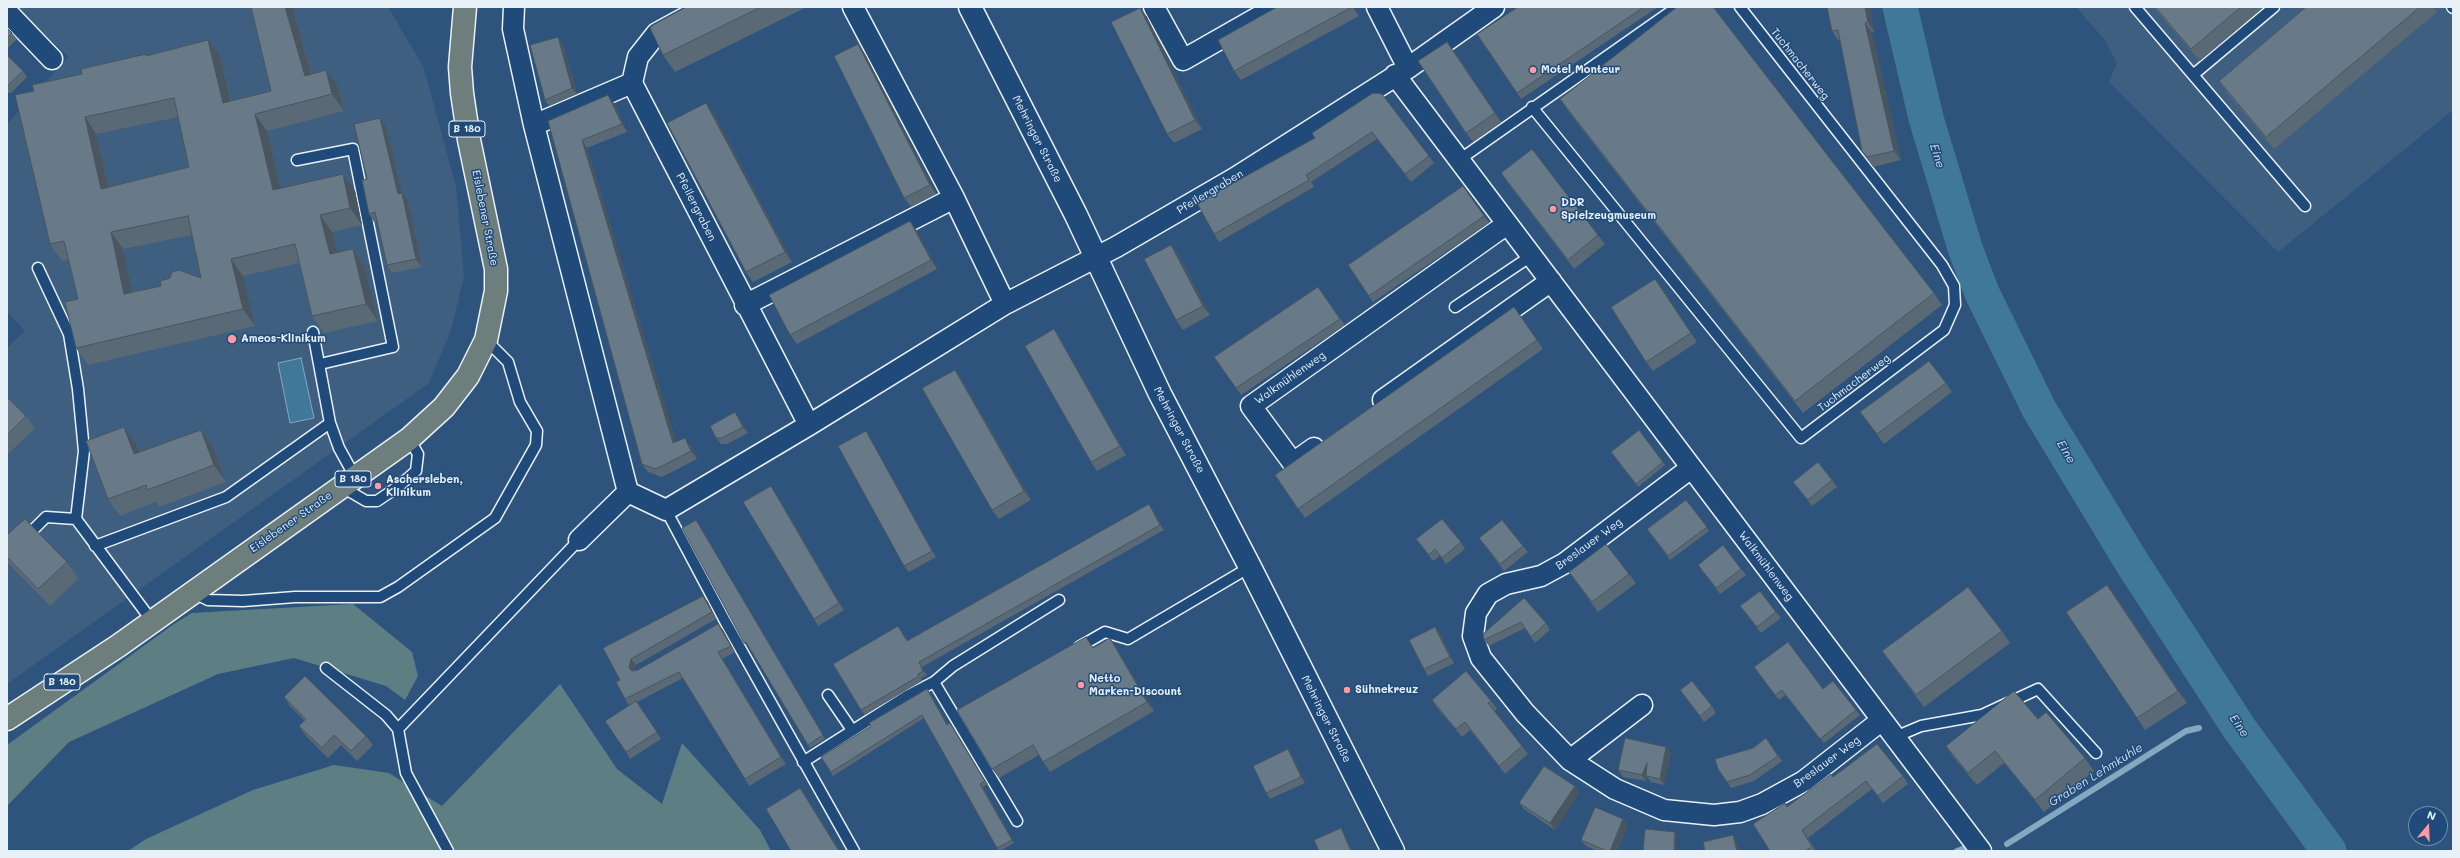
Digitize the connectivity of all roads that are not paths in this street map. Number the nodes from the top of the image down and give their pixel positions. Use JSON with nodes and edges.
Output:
{"nodes":[{"id":1,"x":465,"y":7,"type":"edge"},
{"id":2,"x":514,"y":7,"type":"edge"},
{"id":3,"x":705,"y":7,"type":"edge"},
{"id":4,"x":853,"y":7,"type":"edge"},
{"id":5,"x":970,"y":7,"type":"edge"},
{"id":6,"x":1154,"y":7,"type":"edge"},
{"id":7,"x":1276,"y":7,"type":"edge"},
{"id":8,"x":1377,"y":7,"type":"edge"},
{"id":9,"x":1494,"y":7,"type":"edge"},
{"id":10,"x":1676,"y":7,"type":"edge"},
{"id":11,"x":1740,"y":7,"type":"edge"},
{"id":12,"x":2135,"y":7,"type":"edge"},
{"id":13,"x":2274,"y":7,"type":"edge"},
{"id":14,"x":7,"y":12,"type":"edge"},
{"id":15,"x":52,"y":59,"type":"dead end"},
{"id":16,"x":1401,"y":72,"type":"junction"},
{"id":17,"x":2194,"y":75,"type":"junction"},
{"id":18,"x":632,"y":83,"type":"junction"},
{"id":19,"x":1532,"y":107,"type":"junction"},
{"id":20,"x":534,"y":125,"type":"junction"},
{"id":21,"x":297,"y":160,"type":"dead end"},
{"id":22,"x":1459,"y":160,"type":"junction"},
{"id":23,"x":954,"y":198,"type":"junction"},
{"id":24,"x":2305,"y":206,"type":"dead end"},
{"id":25,"x":1507,"y":224,"type":"junction"},
{"id":26,"x":1532,"y":256,"type":"junction"},
{"id":27,"x":1096,"y":257,"type":"junction"},
{"id":28,"x":38,"y":268,"type":"dead end"},
{"id":29,"x":1551,"y":281,"type":"junction"},
{"id":30,"x":1005,"y":304,"type":"junction"},
{"id":31,"x":745,"y":305,"type":"junction"},
{"id":32,"x":1455,"y":307,"type":"dead end"},
{"id":33,"x":313,"y":332,"type":"edge"},
{"id":34,"x":486,"y":340,"type":"junction"},
{"id":35,"x":320,"y":364,"type":"junction"},
{"id":36,"x":1368,"y":410,"type":"edge"},
{"id":37,"x":330,"y":423,"type":"junction"},
{"id":38,"x":809,"y":425,"type":"junction"},
{"id":39,"x":1330,"y":436,"type":"edge"},
{"id":40,"x":409,"y":439,"type":"junction"},
{"id":41,"x":1692,"y":468,"type":"junction"},
{"id":42,"x":349,"y":482,"type":"junction"},
{"id":43,"x":628,"y":492,"type":"junction"},
{"id":44,"x":666,"y":510,"type":"junction"},
{"id":45,"x":76,"y":519,"type":"junction"},
{"id":46,"x":579,"y":540,"type":"joint"},
{"id":47,"x":95,"y":546,"type":"junction"},
{"id":48,"x":7,"y":556,"type":"edge"},
{"id":49,"x":1250,"y":567,"type":"junction"},
{"id":50,"x":192,"y":592,"type":"junction"},
{"id":51,"x":1059,"y":600,"type":"dead end"},
{"id":52,"x":152,"y":621,"type":"junction"},
{"id":53,"x":1069,"y":652,"type":"edge"},
{"id":54,"x":326,"y":668,"type":"dead end"},
{"id":55,"x":934,"y":682,"type":"junction"},
{"id":56,"x":828,"y":695,"type":"dead end"},
{"id":57,"x":1642,"y":705,"type":"dead end"},
{"id":58,"x":7,"y":719,"type":"edge"},
{"id":59,"x":1882,"y":720,"type":"junction"},
{"id":60,"x":398,"y":729,"type":"junction"},
{"id":61,"x":852,"y":730,"type":"junction"},
{"id":62,"x":1895,"y":737,"type":"junction"},
{"id":63,"x":2096,"y":753,"type":"dead end"},
{"id":64,"x":1570,"y":760,"type":"junction"},
{"id":65,"x":803,"y":762,"type":"junction"},
{"id":66,"x":1017,"y":821,"type":"dead end"},
{"id":67,"x":448,"y":851,"type":"edge"},
{"id":68,"x":854,"y":851,"type":"edge"},
{"id":69,"x":1393,"y":851,"type":"edge"},
{"id":70,"x":1981,"y":851,"type":"edge"}],
"edges":[{"from":1,"to":34,"type":"main road","name":"Eislebener Straße","number":"B 180"},
{"from":2,"to":20,"type":"street"},
{"from":3,"to":18,"type":"street"},
{"from":4,"to":23,"type":"street"},
{"from":5,"to":27,"type":"main road","name":"Mehringer Straße"},
{"from":6,"to":7,"type":"street"},
{"from":8,"to":16,"type":"street"},
{"from":9,"to":16,"type":"street","name":"Pfeilergraben"},
{"from":10,"to":19,"type":"lane"},
{"from":11,"to":19,"type":"lane","name":"Tuchmacherweg"},
{"from":12,"to":17,"type":"lane"},
{"from":13,"to":17,"type":"lane"},
{"from":14,"to":15,"type":"street"},
{"from":16,"to":22,"type":"street","name":"Walkmühlenweg"},
{"from":16,"to":27,"type":"street","name":"Pfeilergraben"},
{"from":17,"to":24,"type":"lane"},
{"from":18,"to":20,"type":"street"},
{"from":18,"to":31,"type":"street","name":"Pfeilergraben"},
{"from":19,"to":22,"type":"lane"},
{"from":20,"to":43,"type":"street"},
{"from":21,"to":35,"type":"lane"},
{"from":22,"to":25,"type":"street","name":"Walkmühlenweg"},
{"from":23,"to":30,"type":"street"},
{"from":23,"to":31,"type":"street"},
{"from":25,"to":26,"type":"street","name":"Walkmühlenweg"},
{"from":25,"to":39,"type":"street","name":"Walkmühlenweg"},
{"from":26,"to":29,"type":"street","name":"Walkmühlenweg"},
{"from":26,"to":32,"type":"lane"},
{"from":27,"to":30,"type":"street","name":"Pfeilergraben"},
{"from":27,"to":49,"type":"main road","name":"Mehringer Straße"},
{"from":28,"to":45,"type":"lane"},
{"from":29,"to":36,"type":"street"},
{"from":29,"to":41,"type":"street","name":"Walkmühlenweg"},
{"from":30,"to":38,"type":"street","name":"Pfeilergraben"},
{"from":31,"to":38,"type":"street","name":"Pfeilergraben"},
{"from":33,"to":35,"type":"lane"},
{"from":34,"to":40,"type":"main road","name":"Eislebener Straße","number":"B 180"},
{"from":34,"to":50,"type":"lane"},
{"from":35,"to":37,"type":"lane"},
{"from":37,"to":42,"type":"lane"},
{"from":37,"to":47,"type":"lane"},
{"from":38,"to":44,"type":"street","name":"Pfeilergraben"},
{"from":40,"to":42,"type":"main road","name":"Eislebener Straße","number":"B 180"},
{"from":40,"to":42,"type":"lane"},
{"from":41,"to":59,"type":"street","name":"Walkmühlenweg"},
{"from":41,"to":64,"type":"street","name":"Breslauer Weg"},
{"from":42,"to":50,"type":"main road","name":"Eislebener Straße","number":"B 180"},
{"from":43,"to":44,"type":"street"},
{"from":43,"to":46,"type":"street"},
{"from":44,"to":65,"type":"lane"},
{"from":45,"to":47,"type":"lane"},
{"from":45,"to":48,"type":"lane"},
{"from":46,"to":60,"type":"lane"},
{"from":47,"to":52,"type":"lane"},
{"from":49,"to":53,"type":"lane"},
{"from":49,"to":69,"type":"main road","name":"Mehringer Straße"},
{"from":50,"to":52,"type":"main road","name":"Eislebener Straße","number":"B 180"},
{"from":51,"to":55,"type":"lane"},
{"from":52,"to":58,"type":"main road","name":"Eislebener Straße","number":"B 180"},
{"from":54,"to":60,"type":"lane"},
{"from":55,"to":61,"type":"lane"},
{"from":55,"to":66,"type":"lane"},
{"from":56,"to":61,"type":"lane"},
{"from":57,"to":64,"type":"street"},
{"from":59,"to":62,"type":"street","name":"Walkmühlenweg"},
{"from":59,"to":64,"type":"street","name":"Breslauer Weg"},
{"from":60,"to":67,"type":"lane"},
{"from":61,"to":65,"type":"lane"},
{"from":62,"to":63,"type":"lane"},
{"from":62,"to":70,"type":"street","name":"Walkmühlenweg"},
{"from":65,"to":68,"type":"lane"}]}
